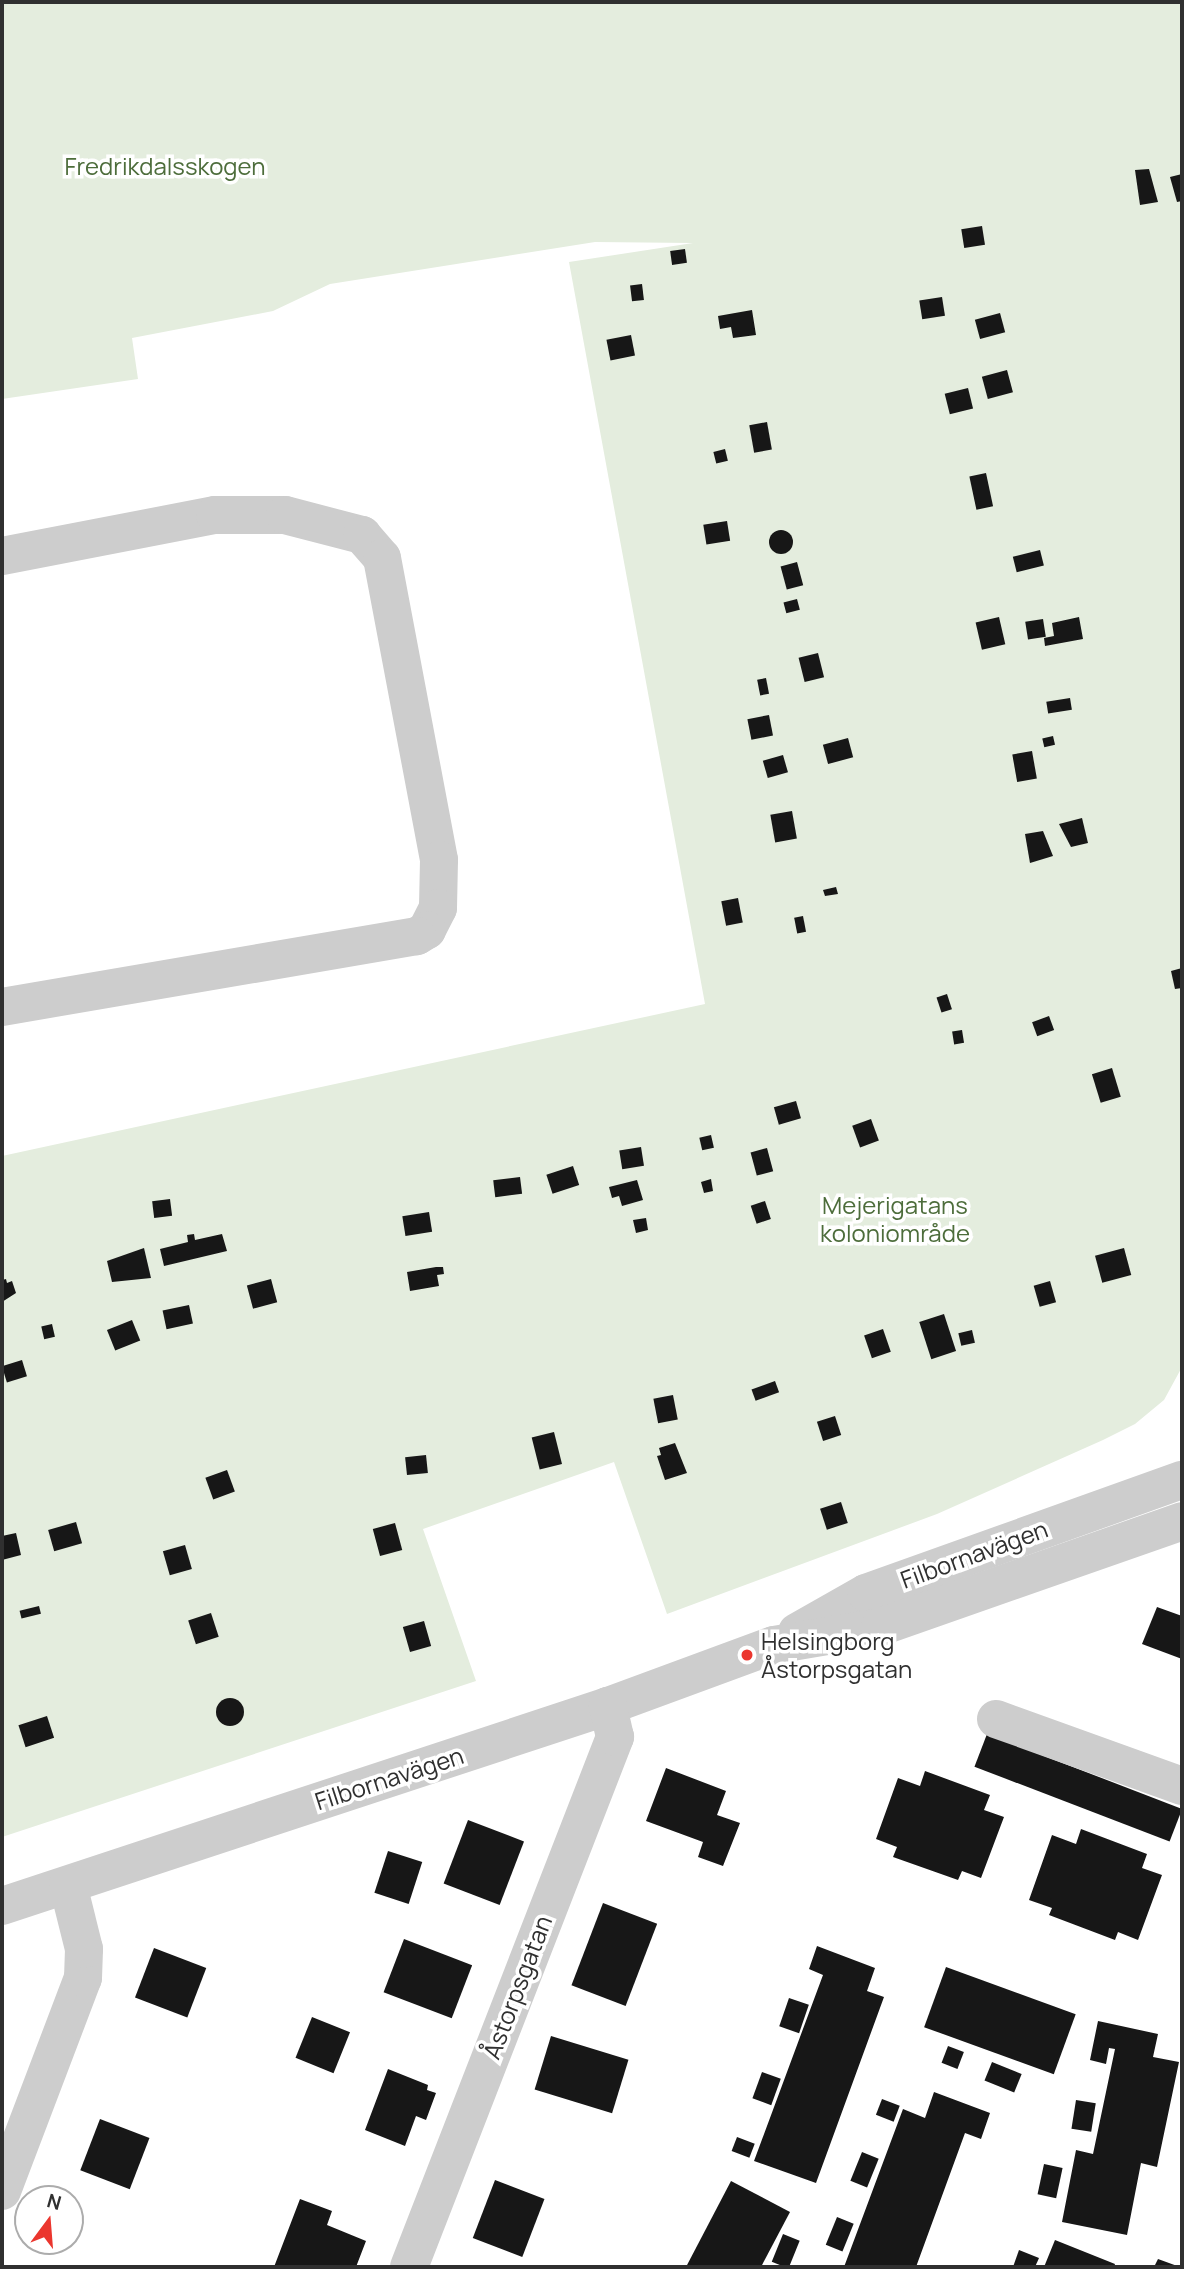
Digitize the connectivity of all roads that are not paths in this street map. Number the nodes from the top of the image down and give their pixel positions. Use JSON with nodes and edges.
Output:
{"nodes":[{"id":1,"x":2,"y":556,"type":"edge"},
{"id":2,"x":2,"y":1007,"type":"edge"},
{"id":3,"x":1182,"y":1480,"type":"edge"},
{"id":4,"x":1182,"y":1521,"type":"edge"},
{"id":5,"x":774,"y":1645,"type":"junction"},
{"id":6,"x":608,"y":1706,"type":"junction"},
{"id":7,"x":996,"y":1719,"type":"dead end"},
{"id":8,"x":1182,"y":1786,"type":"edge"},
{"id":9,"x":68,"y":1885,"type":"junction"},
{"id":10,"x":2,"y":1906,"type":"edge"},
{"id":11,"x":2,"y":2191,"type":"edge"},
{"id":12,"x":409,"y":2267,"type":"edge"}],
"edges":[{"from":1,"to":2,"type":"street"},
{"from":3,"to":5,"type":"street","name":"Filbornavägen"},
{"from":4,"to":5,"type":"street","name":"Filbornavägen"},
{"from":5,"to":6,"type":"street","name":"Filbornavägen"},
{"from":6,"to":9,"type":"street","name":"Filbornavägen"},
{"from":6,"to":12,"type":"street","name":"Åstorpsgatan"},
{"from":7,"to":8,"type":"street"},
{"from":9,"to":10,"type":"street","name":"Filbornavägen"},
{"from":9,"to":11,"type":"street"}]}
